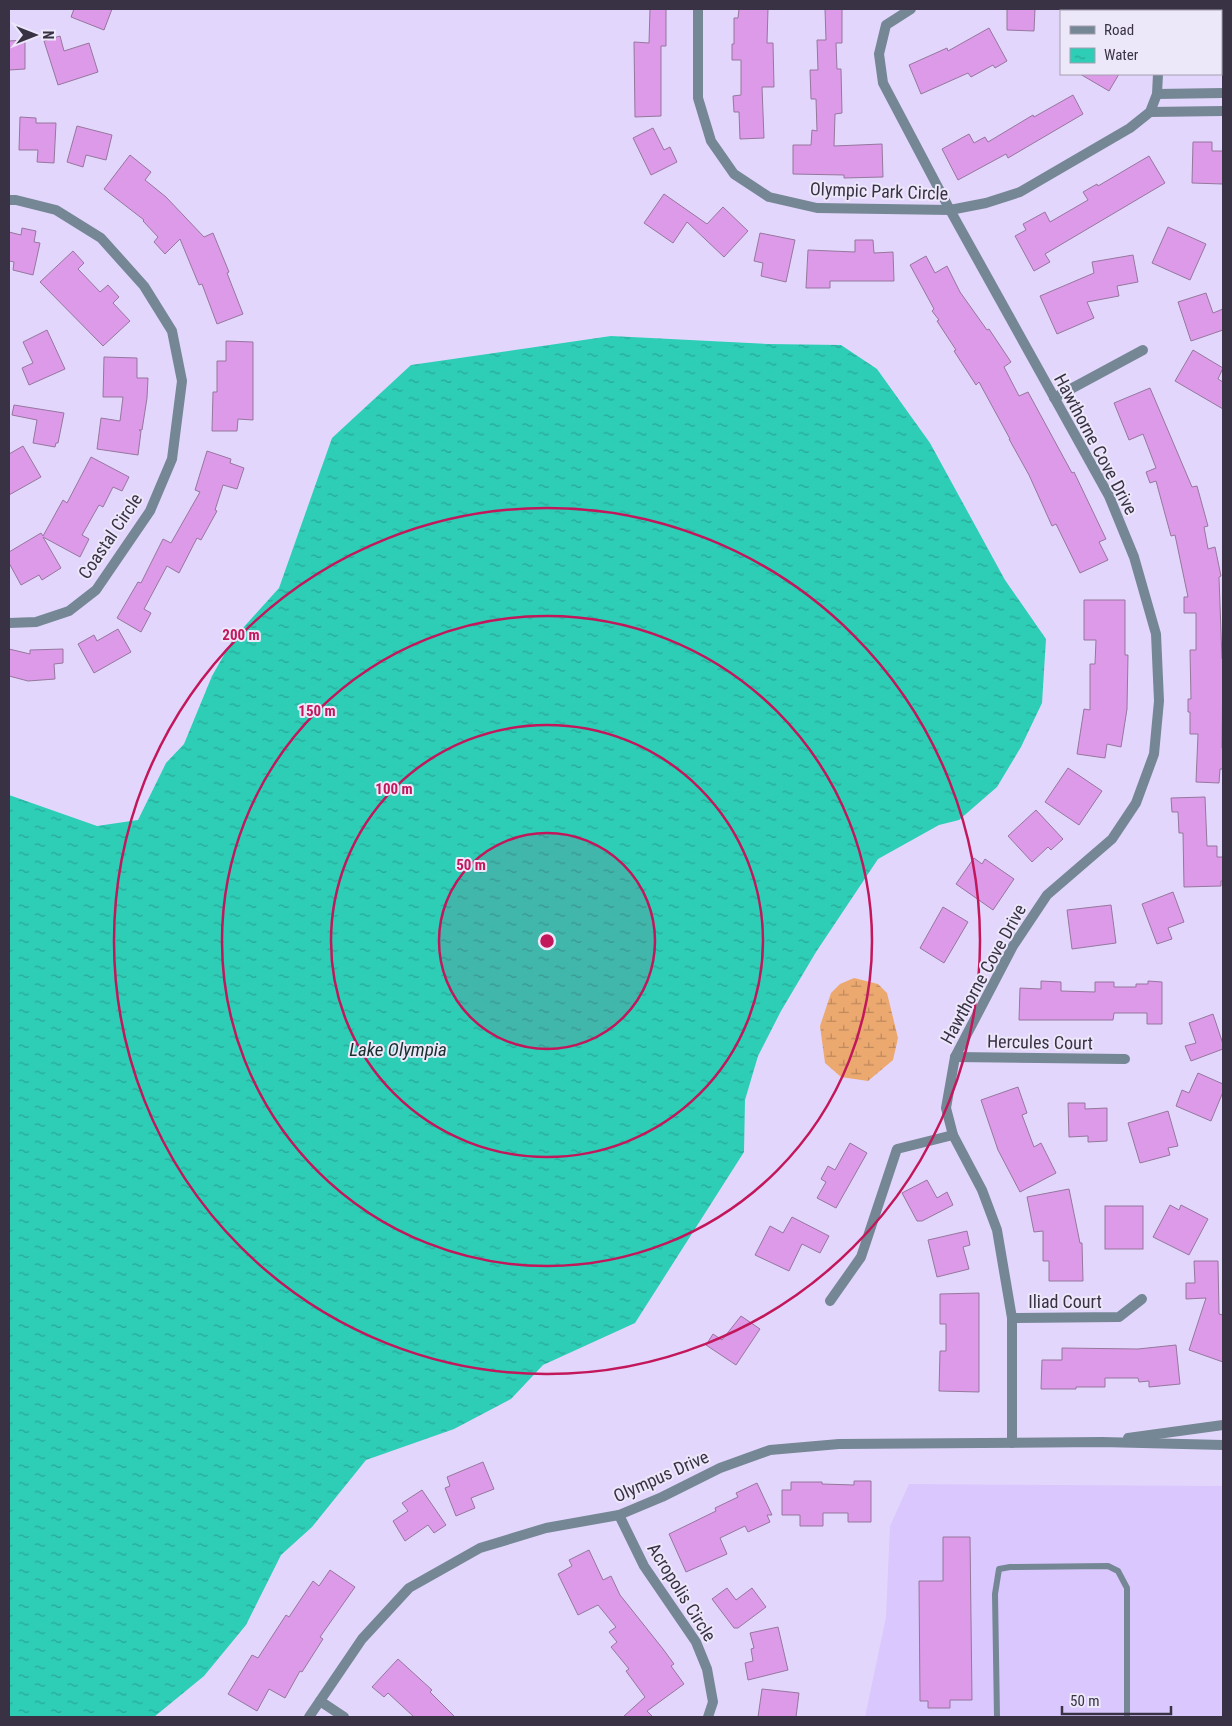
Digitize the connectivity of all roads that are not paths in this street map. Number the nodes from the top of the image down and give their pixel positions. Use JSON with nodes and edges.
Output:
{"nodes":[{"id":1,"x":698,"y":9,"type":"edge"},
{"id":2,"x":911,"y":9,"type":"edge"},
{"id":3,"x":1158,"y":75,"type":"edge"},
{"id":4,"x":1223,"y":93,"type":"edge"},
{"id":5,"x":1157,"y":94,"type":"junction"},
{"id":6,"x":1223,"y":111,"type":"edge"},
{"id":7,"x":1150,"y":112,"type":"junction"},
{"id":8,"x":9,"y":200,"type":"edge"},
{"id":9,"x":950,"y":210,"type":"junction"},
{"id":10,"x":1143,"y":350,"type":"dead end"},
{"id":11,"x":1054,"y":398,"type":"junction"},
{"id":12,"x":9,"y":624,"type":"edge"},
{"id":13,"x":955,"y":1057,"type":"junction"},
{"id":14,"x":1125,"y":1059,"type":"dead end"},
{"id":15,"x":953,"y":1135,"type":"junction"},
{"id":16,"x":1142,"y":1299,"type":"dead end"},
{"id":17,"x":830,"y":1301,"type":"dead end"},
{"id":18,"x":1012,"y":1318,"type":"junction"},
{"id":19,"x":1223,"y":1425,"type":"edge"},
{"id":20,"x":1102,"y":1442,"type":"junction"},
{"id":21,"x":1012,"y":1443,"type":"junction"},
{"id":22,"x":1223,"y":1445,"type":"edge"},
{"id":23,"x":619,"y":1515,"type":"junction"},
{"id":24,"x":320,"y":1701,"type":"junction"},
{"id":25,"x":309,"y":1717,"type":"edge"},
{"id":26,"x":344,"y":1717,"type":"edge"},
{"id":27,"x":708,"y":1717,"type":"edge"},
{"id":28,"x":997,"y":1717,"type":"edge"},
{"id":29,"x":1127,"y":1717,"type":"edge"}],
"edges":[{"from":1,"to":9,"type":"street","name":"Olympic Park Circle"},
{"from":2,"to":9,"type":"street","name":"Hawthorne Cove Drive"},
{"from":3,"to":5,"type":"street"},
{"from":4,"to":5,"type":"street"},
{"from":5,"to":7,"type":"street"},
{"from":6,"to":7,"type":"street"},
{"from":7,"to":9,"type":"street","name":"Olympic Park Circle"},
{"from":8,"to":12,"type":"street","name":"Coastal Circle"},
{"from":9,"to":11,"type":"street","name":"Hawthorne Cove Drive"},
{"from":10,"to":11,"type":"street"},
{"from":11,"to":13,"type":"street","name":"Hawthorne Cove Drive"},
{"from":13,"to":14,"type":"street","name":"Hercules Court"},
{"from":13,"to":15,"type":"street","name":"Hawthorne Cove Drive"},
{"from":15,"to":17,"type":"street"},
{"from":15,"to":18,"type":"street","name":"Hawthorne Cove Drive"},
{"from":16,"to":18,"type":"street","name":"Iliad Court"},
{"from":18,"to":21,"type":"street","name":"Hawthorne Cove Drive"},
{"from":19,"to":20,"type":"street","name":"Olympus Drive"},
{"from":20,"to":21,"type":"street","name":"Olympus Drive"},
{"from":20,"to":22,"type":"street","name":"Olympus Drive"},
{"from":21,"to":23,"type":"street","name":"Olympus Drive"},
{"from":23,"to":24,"type":"street","name":"Olympus Drive"},
{"from":23,"to":27,"type":"street","name":"Acropolis Circle"},
{"from":24,"to":25,"type":"street","name":"Olympus Drive"},
{"from":24,"to":26,"type":"street"},
{"from":28,"to":29,"type":"lane"}]}
